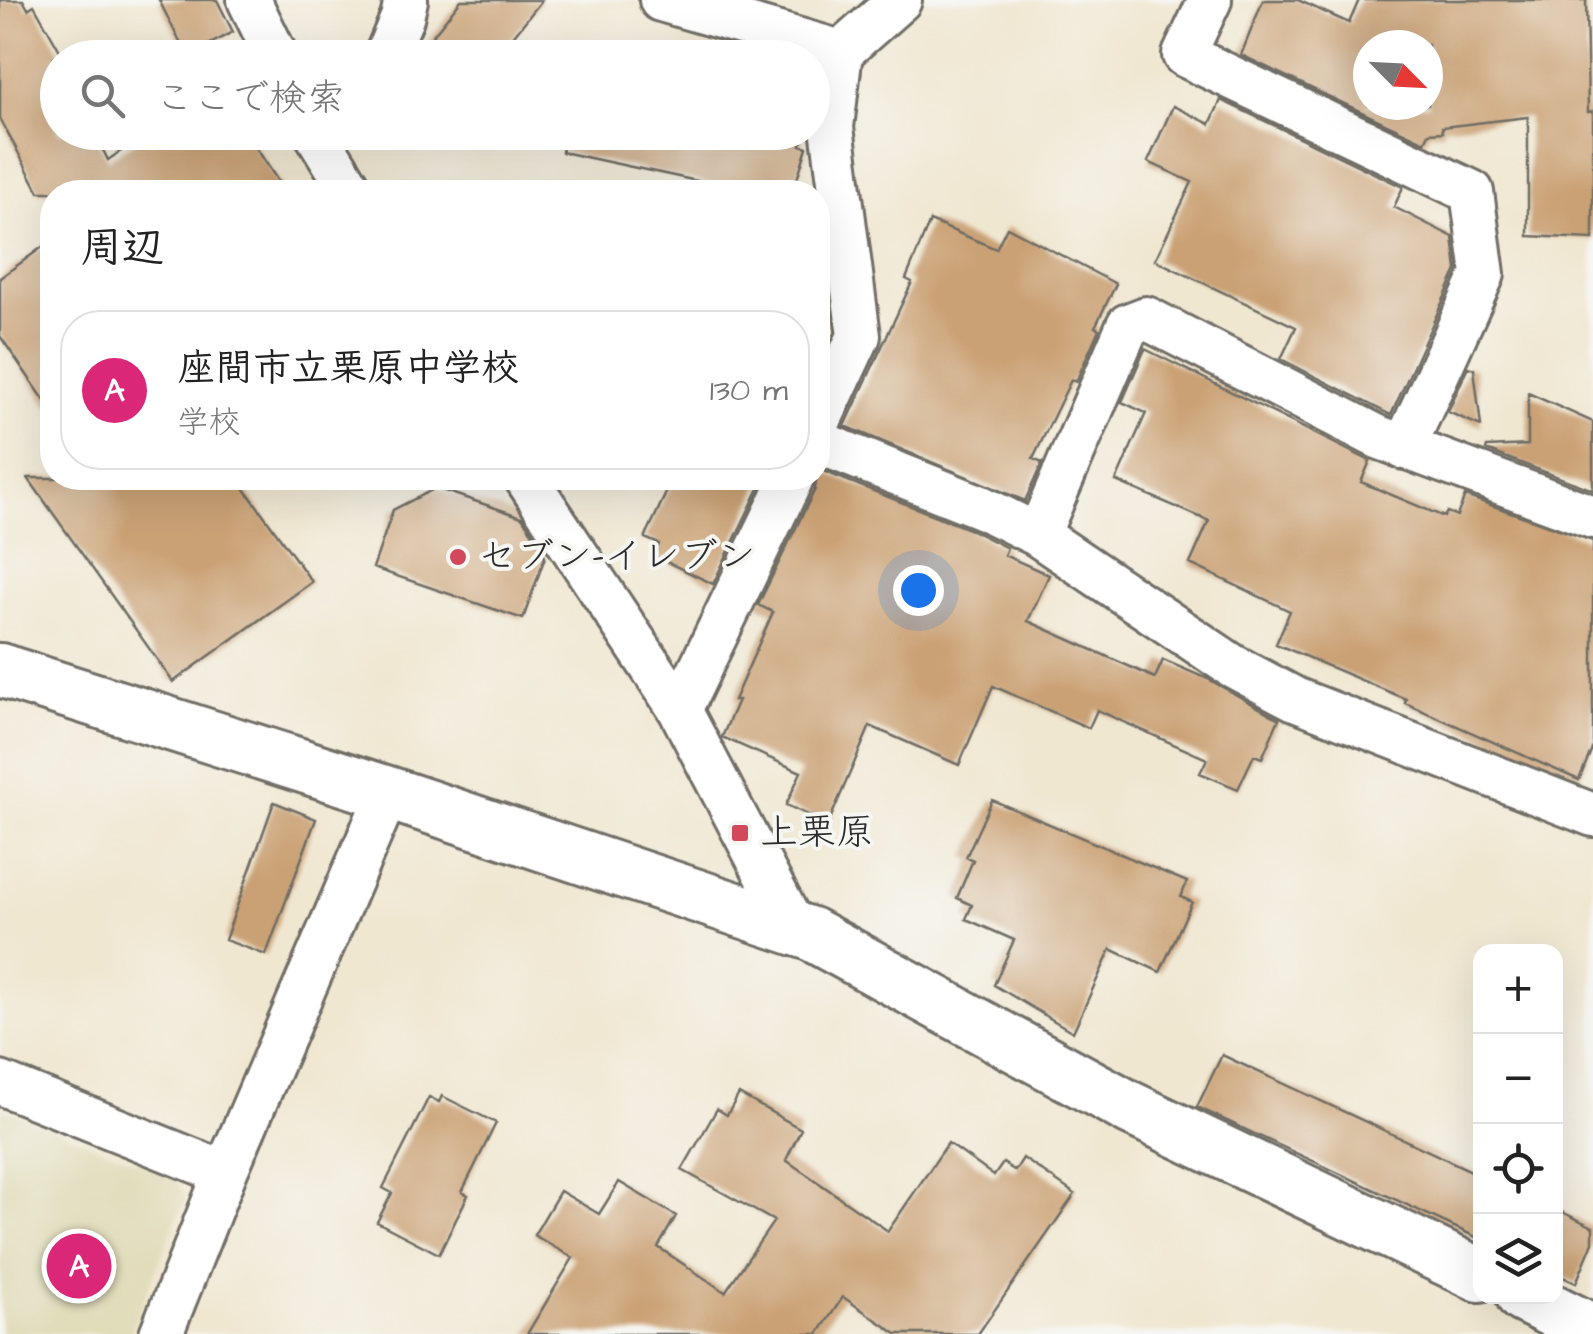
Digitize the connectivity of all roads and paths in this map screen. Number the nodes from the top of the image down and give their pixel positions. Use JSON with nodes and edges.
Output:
{"nodes":[{"id":1,"x":249,"y":0,"type":"edge"},
{"id":2,"x":406,"y":0,"type":"edge"},
{"id":3,"x":661,"y":0,"type":"edge"},
{"id":4,"x":900,"y":0,"type":"edge"},
{"id":5,"x":1210,"y":0,"type":"edge"},
{"id":6,"x":268,"y":40,"type":"edge"},
{"id":7,"x":392,"y":40,"type":"edge"},
{"id":8,"x":799,"y":40,"type":"edge"},
{"id":9,"x":830,"y":49,"type":"edge"},
{"id":10,"x":841,"y":52,"type":"junction"},
{"id":11,"x":327,"y":150,"type":"edge"},
{"id":12,"x":345,"y":180,"type":"edge"},
{"id":13,"x":830,"y":398,"type":"edge"},
{"id":14,"x":830,"y":447,"type":"edge"},
{"id":15,"x":1404,"y":448,"type":"junction"},
{"id":16,"x":534,"y":490,"type":"edge"},
{"id":17,"x":786,"y":490,"type":"edge"},
{"id":18,"x":1593,"y":517,"type":"edge"},
{"id":19,"x":1038,"y":535,"type":"junction"},
{"id":20,"x":0,"y":670,"type":"edge"},
{"id":21,"x":680,"y":710,"type":"junction"},
{"id":22,"x":388,"y":792,"type":"junction"},
{"id":23,"x":1593,"y":815,"type":"edge"},
{"id":24,"x":794,"y":928,"type":"junction"},
{"id":25,"x":0,"y":1083,"type":"edge"},
{"id":26,"x":225,"y":1173,"type":"junction"},
{"id":27,"x":1473,"y":1273,"type":"edge"},
{"id":28,"x":1539,"y":1304,"type":"edge"},
{"id":29,"x":1593,"y":1331,"type":"edge"},
{"id":30,"x":162,"y":1334,"type":"edge"}],
"edges":[{"from":1,"to":6,"type":"street"},
{"from":2,"to":7,"type":"street"},
{"from":3,"to":8,"type":"street"},
{"from":4,"to":10,"type":"street"},
{"from":5,"to":15,"type":"street"},
{"from":9,"to":10,"type":"street"},
{"from":10,"to":13,"type":"street"},
{"from":11,"to":12,"type":"street"},
{"from":14,"to":19,"type":"street"},
{"from":15,"to":18,"type":"street"},
{"from":15,"to":19,"type":"street"},
{"from":16,"to":21,"type":"street"},
{"from":17,"to":21,"type":"street"},
{"from":19,"to":23,"type":"street"},
{"from":20,"to":22,"type":"street"},
{"from":21,"to":24,"type":"street"},
{"from":22,"to":24,"type":"street"},
{"from":22,"to":26,"type":"street"},
{"from":24,"to":27,"type":"street"},
{"from":25,"to":26,"type":"street"},
{"from":26,"to":30,"type":"street"},
{"from":28,"to":29,"type":"street"}]}
